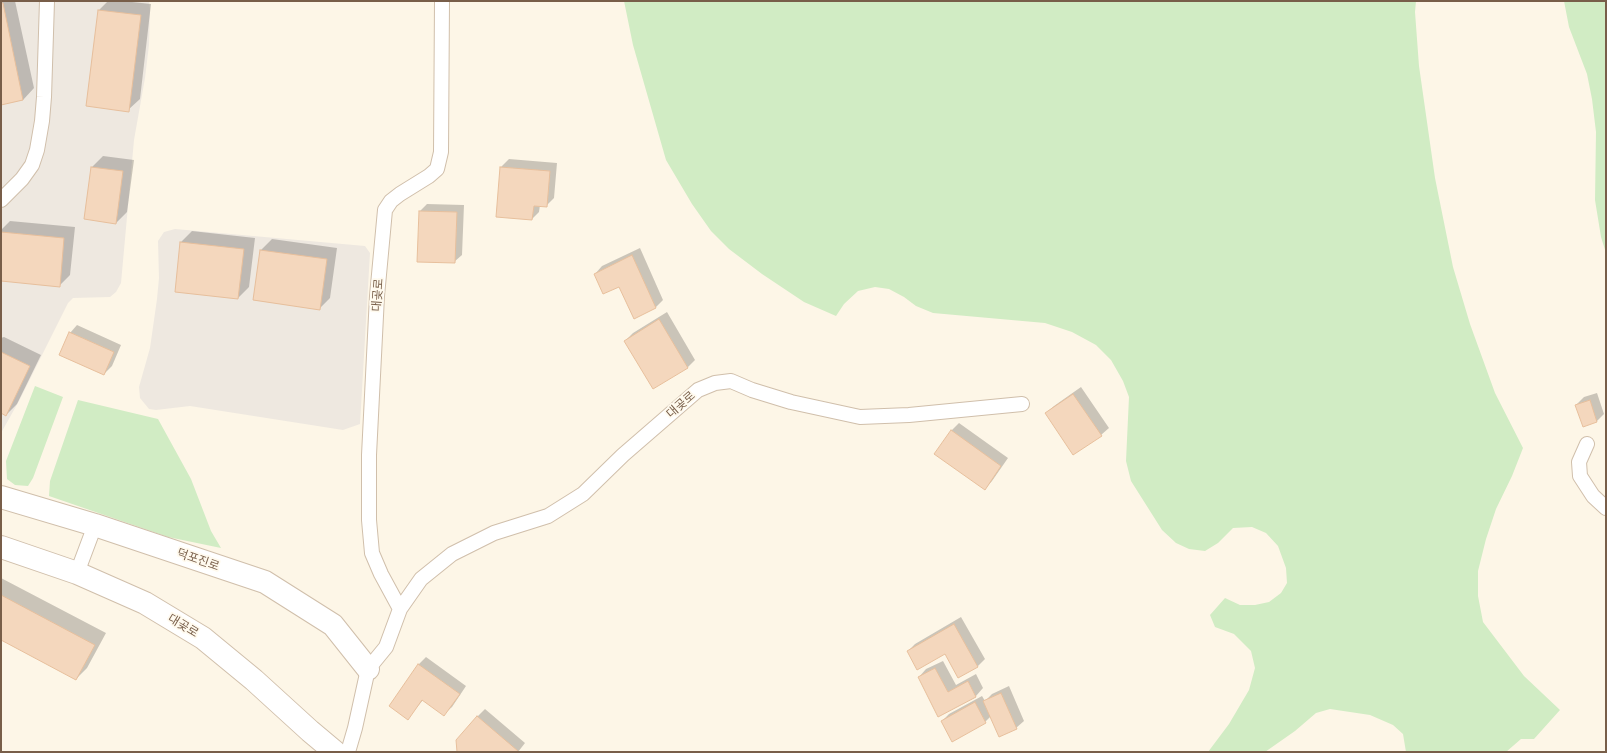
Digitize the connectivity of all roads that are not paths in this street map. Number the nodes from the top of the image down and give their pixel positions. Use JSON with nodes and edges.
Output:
{"nodes":[{"id":1,"x":47,"y":1,"type":"edge"},
{"id":2,"x":442,"y":1,"type":"edge"},
{"id":3,"x":1,"y":200,"type":"edge"},
{"id":4,"x":1022,"y":404,"type":"dead end"},
{"id":5,"x":1587,"y":444,"type":"dead end"},
{"id":6,"x":1,"y":497,"type":"edge"},
{"id":7,"x":1606,"y":508,"type":"edge"},
{"id":8,"x":95,"y":525,"type":"junction"},
{"id":9,"x":1,"y":548,"type":"edge"},
{"id":10,"x":77,"y":573,"type":"junction"},
{"id":11,"x":400,"y":609,"type":"junction"},
{"id":12,"x":368,"y":669,"type":"junction"},
{"id":13,"x":335,"y":752,"type":"edge"},
{"id":14,"x":348,"y":752,"type":"edge"}],
"edges":[{"from":1,"to":3,"type":"lane"},
{"from":2,"to":11,"type":"lane","name":"대곶로"},
{"from":4,"to":11,"type":"lane","name":"대곶로"},
{"from":5,"to":7,"type":"lane"},
{"from":6,"to":8,"type":"street","name":"덕포진로"},
{"from":8,"to":10,"type":"lane"},
{"from":8,"to":12,"type":"street","name":"덕포진로"},
{"from":9,"to":10,"type":"street","name":"대곶로"},
{"from":10,"to":13,"type":"street","name":"대곶로"},
{"from":11,"to":12,"type":"lane","name":"대곶로"},
{"from":12,"to":14,"type":"lane","name":"대곶로"}]}
